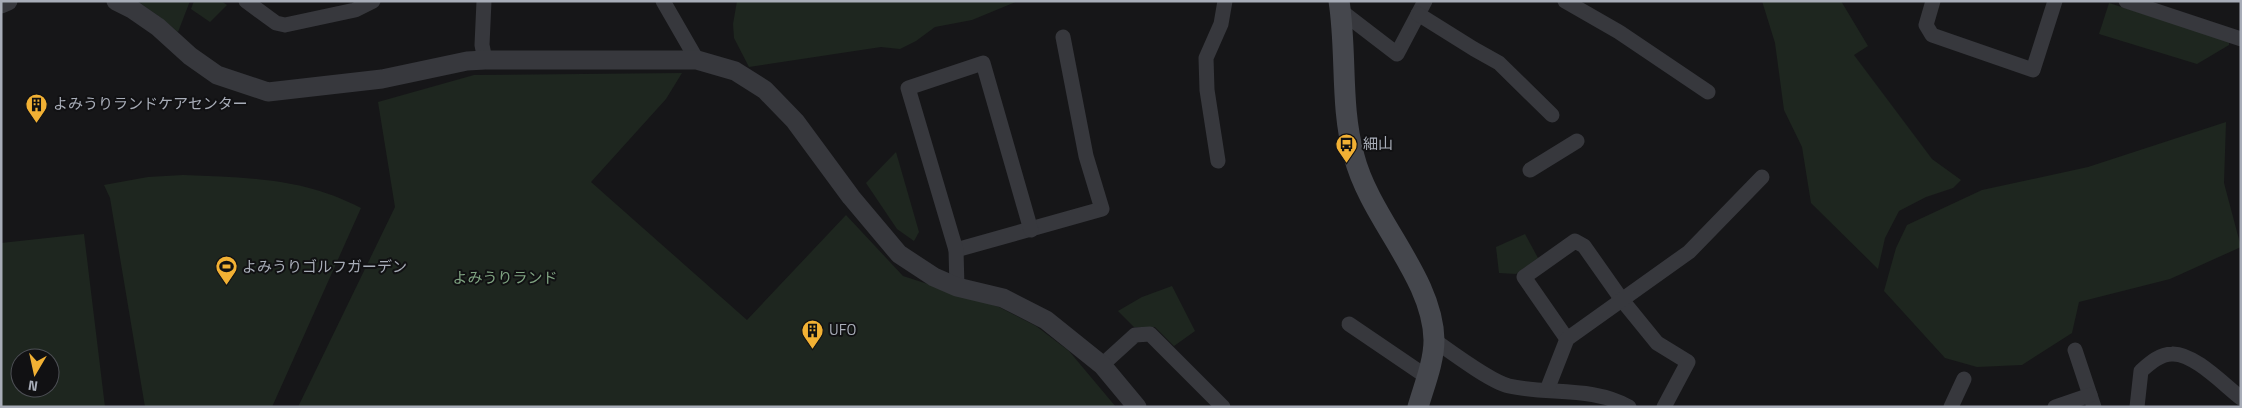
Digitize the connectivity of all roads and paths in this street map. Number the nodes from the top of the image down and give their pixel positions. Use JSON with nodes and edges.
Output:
{"nodes":[{"id":1,"x":8,"y":1,"type":"edge"},
{"id":2,"x":116,"y":1,"type":"edge"},
{"id":3,"x":246,"y":1,"type":"edge"},
{"id":4,"x":373,"y":1,"type":"edge"},
{"id":5,"x":484,"y":1,"type":"edge"},
{"id":6,"x":663,"y":1,"type":"edge"},
{"id":7,"x":1225,"y":1,"type":"edge"},
{"id":8,"x":1565,"y":1,"type":"edge"},
{"id":9,"x":1934,"y":1,"type":"edge"},
{"id":10,"x":2055,"y":1,"type":"edge"},
{"id":11,"x":2126,"y":1,"type":"edge"},
{"id":12,"x":1,"y":4,"type":"edge"},
{"id":13,"x":1338,"y":4,"type":"edge"},
{"id":14,"x":1421,"y":8,"type":"edge"},
{"id":15,"x":1063,"y":36,"type":"dead end"},
{"id":16,"x":2241,"y":39,"type":"edge"},
{"id":17,"x":485,"y":60,"type":"junction"},
{"id":18,"x":697,"y":60,"type":"junction"},
{"id":19,"x":1708,"y":92,"type":"dead end"},
{"id":20,"x":1552,"y":115,"type":"dead end"},
{"id":21,"x":1576,"y":141,"type":"dead end"},
{"id":22,"x":1218,"y":161,"type":"dead end"},
{"id":23,"x":1530,"y":170,"type":"dead end"},
{"id":24,"x":1762,"y":177,"type":"dead end"},
{"id":25,"x":1031,"y":230,"type":"junction"},
{"id":26,"x":956,"y":250,"type":"junction"},
{"id":27,"x":957,"y":287,"type":"junction"},
{"id":28,"x":1622,"y":300,"type":"junction"},
{"id":29,"x":1349,"y":324,"type":"dead end"},
{"id":30,"x":1434,"y":340,"type":"junction"},
{"id":31,"x":1567,"y":340,"type":"junction"},
{"id":32,"x":2075,"y":350,"type":"dead end"},
{"id":33,"x":1102,"y":365,"type":"junction"},
{"id":34,"x":1427,"y":377,"type":"junction"},
{"id":35,"x":1964,"y":379,"type":"dead end"},
{"id":36,"x":1547,"y":390,"type":"junction"},
{"id":37,"x":2241,"y":398,"type":"edge"},
{"id":38,"x":2092,"y":401,"type":"edge"},
{"id":39,"x":1138,"y":407,"type":"edge"},
{"id":40,"x":1223,"y":407,"type":"edge"},
{"id":41,"x":1418,"y":407,"type":"edge"},
{"id":42,"x":1629,"y":407,"type":"edge"},
{"id":43,"x":1664,"y":407,"type":"edge"},
{"id":44,"x":1951,"y":407,"type":"edge"},
{"id":45,"x":2055,"y":407,"type":"edge"},
{"id":46,"x":2137,"y":407,"type":"edge"}],
"edges":[{"from":1,"to":12,"type":"street"},
{"from":2,"to":17,"type":"street"},
{"from":3,"to":4,"type":"street"},
{"from":5,"to":17,"type":"street"},
{"from":6,"to":18,"type":"street"},
{"from":7,"to":22,"type":"street"},
{"from":8,"to":19,"type":"street"},
{"from":9,"to":10,"type":"street"},
{"from":11,"to":16,"type":"street"},
{"from":13,"to":14,"type":"street"},
{"from":13,"to":30,"type":"main road"},
{"from":14,"to":20,"type":"street"},
{"from":15,"to":25,"type":"street"},
{"from":17,"to":18,"type":"street"},
{"from":18,"to":27,"type":"street"},
{"from":21,"to":23,"type":"street"},
{"from":24,"to":28,"type":"street"},
{"from":25,"to":26,"type":"street"},
{"from":25,"to":26,"type":"street"},
{"from":26,"to":27,"type":"street"},
{"from":27,"to":33,"type":"street"},
{"from":28,"to":31,"type":"street"},
{"from":28,"to":31,"type":"street"},
{"from":28,"to":43,"type":"street"},
{"from":29,"to":34,"type":"street"},
{"from":30,"to":34,"type":"main road"},
{"from":30,"to":36,"type":"street"},
{"from":31,"to":36,"type":"street"},
{"from":32,"to":38,"type":"street"},
{"from":33,"to":39,"type":"street"},
{"from":33,"to":40,"type":"street"},
{"from":34,"to":41,"type":"main road"},
{"from":35,"to":44,"type":"street"},
{"from":36,"to":42,"type":"street"},
{"from":37,"to":46,"type":"street"},
{"from":38,"to":45,"type":"street"}]}
